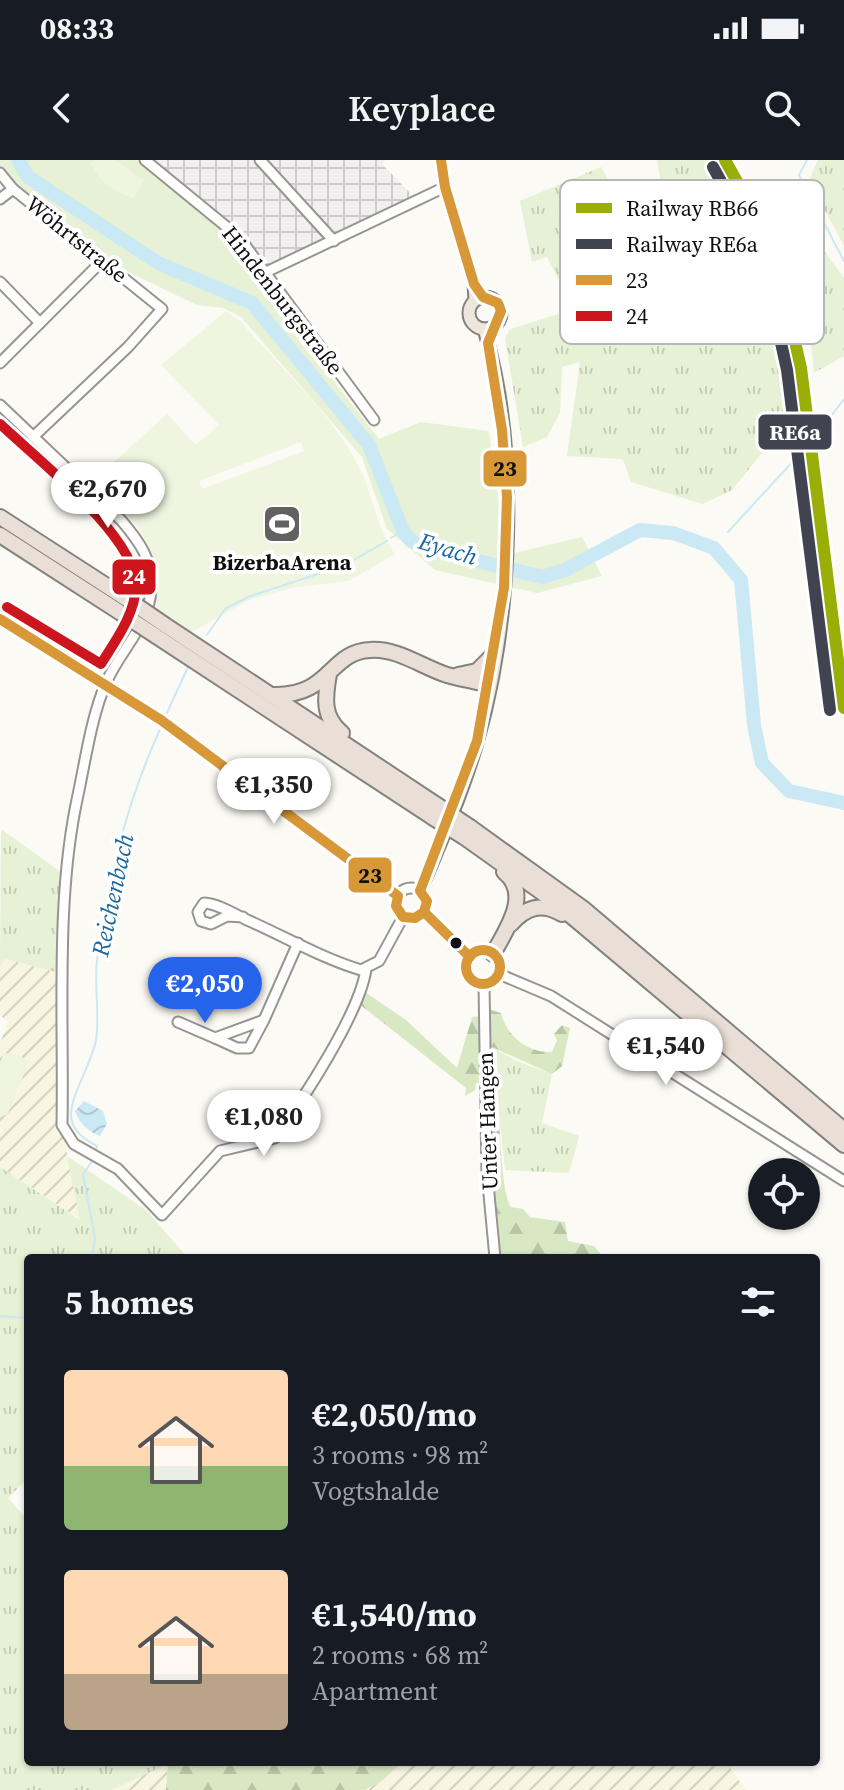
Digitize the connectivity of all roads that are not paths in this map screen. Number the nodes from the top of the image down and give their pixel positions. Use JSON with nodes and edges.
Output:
{"nodes":[{"id":1,"x":145,"y":160,"type":"edge"},
{"id":2,"x":260,"y":160,"type":"edge"},
{"id":3,"x":441,"y":160,"type":"edge"},
{"id":4,"x":0,"y":173,"type":"edge"},
{"id":5,"x":445,"y":187,"type":"junction"},
{"id":6,"x":13,"y":189,"type":"junction"},
{"id":7,"x":0,"y":199,"type":"edge"},
{"id":8,"x":334,"y":241,"type":"junction"},
{"id":9,"x":103,"y":260,"type":"junction"},
{"id":10,"x":264,"y":273,"type":"junction"},
{"id":11,"x":0,"y":282,"type":"edge"},
{"id":12,"x":479,"y":298,"type":"junction"},
{"id":13,"x":40,"y":323,"type":"junction"},
{"id":14,"x":488,"y":328,"type":"junction"},
{"id":15,"x":0,"y":363,"type":"edge"},
{"id":16,"x":0,"y":405,"type":"edge"},
{"id":17,"x":374,"y":420,"type":"dead end"},
{"id":18,"x":33,"y":437,"type":"junction"},
{"id":19,"x":0,"y":517,"type":"edge"},
{"id":20,"x":0,"y":535,"type":"edge"},
{"id":21,"x":124,"y":606,"type":"junction"},
{"id":22,"x":0,"y":619,"type":"edge"},
{"id":23,"x":160,"y":631,"type":"junction"},
{"id":24,"x":494,"y":654,"type":"junction"},
{"id":25,"x":329,"y":674,"type":"junction"},
{"id":26,"x":446,"y":674,"type":"junction"},
{"id":27,"x":105,"y":683,"type":"junction"},
{"id":28,"x":489,"y":685,"type":"junction"},
{"id":29,"x":274,"y":695,"type":"junction"},
{"id":30,"x":365,"y":755,"type":"junction"},
{"id":31,"x":434,"y":811,"type":"junction"},
{"id":32,"x":467,"y":832,"type":"junction"},
{"id":33,"x":478,"y":847,"type":"junction"},
{"id":34,"x":420,"y":891,"type":"junction"},
{"id":35,"x":398,"y":896,"type":"junction"},
{"id":36,"x":424,"y":912,"type":"junction"},
{"id":37,"x":243,"y":917,"type":"dead end"},
{"id":38,"x":403,"y":917,"type":"junction"},
{"id":39,"x":506,"y":930,"type":"junction"},
{"id":40,"x":590,"y":931,"type":"junction"},
{"id":41,"x":298,"y":943,"type":"junction"},
{"id":42,"x":493,"y":954,"type":"junction"},
{"id":43,"x":470,"y":957,"type":"junction"},
{"id":44,"x":366,"y":969,"type":"junction"},
{"id":45,"x":499,"y":974,"type":"junction"},
{"id":46,"x":484,"y":984,"type":"junction"},
{"id":47,"x":264,"y":1020,"type":"junction"},
{"id":48,"x":178,"y":1022,"type":"dead end"},
{"id":49,"x":215,"y":1038,"type":"junction"},
{"id":50,"x":844,"y":1130,"type":"edge"},
{"id":51,"x":844,"y":1145,"type":"edge"},
{"id":52,"x":844,"y":1181,"type":"edge"},
{"id":53,"x":495,"y":1254,"type":"edge"}],
"edges":[{"from":1,"to":10,"type":"street","name":"Hindenburgstraße"},
{"from":2,"to":8,"type":"street"},
{"from":3,"to":5,"type":"main road"},
{"from":4,"to":6,"type":"street","name":"Wöhrtstraße"},
{"from":5,"to":8,"type":"street"},
{"from":5,"to":12,"type":"main road"},
{"from":6,"to":7,"type":"street"},
{"from":6,"to":9,"type":"street","name":"Wöhrtstraße"},
{"from":8,"to":10,"type":"street"},
{"from":9,"to":13,"type":"street"},
{"from":9,"to":18,"type":"street","name":"Wöhrtstraße"},
{"from":10,"to":17,"type":"street","name":"Hindenburgstraße"},
{"from":11,"to":13,"type":"street"},
{"from":12,"to":14,"type":"main road"},
{"from":12,"to":14,"type":"main road"},
{"from":13,"to":15,"type":"street"},
{"from":14,"to":24,"type":"main road"},
{"from":16,"to":18,"type":"street"},
{"from":18,"to":27,"type":"street"},
{"from":19,"to":21,"type":"highway"},
{"from":20,"to":21,"type":"highway"},
{"from":21,"to":23,"type":"highway","bridge":true},
{"from":22,"to":27,"type":"street"},
{"from":23,"to":29,"type":"highway"},
{"from":23,"to":31,"type":"highway"},
{"from":24,"to":26,"type":"highway"},
{"from":24,"to":28,"type":"main road"},
{"from":25,"to":26,"type":"highway"},
{"from":25,"to":29,"type":"highway"},
{"from":25,"to":30,"type":"highway"},
{"from":26,"to":28,"type":"highway"},
{"from":27,"to":35,"type":"street"},
{"from":27,"to":44,"type":"street"},
{"from":28,"to":34,"type":"main road"},
{"from":29,"to":30,"type":"highway"},
{"from":30,"to":31,"type":"highway"},
{"from":31,"to":32,"type":"highway","bridge":true},
{"from":32,"to":33,"type":"highway"},
{"from":32,"to":50,"type":"highway"},
{"from":33,"to":39,"type":"highway"},
{"from":33,"to":40,"type":"highway"},
{"from":34,"to":35,"type":"street"},
{"from":34,"to":36,"type":"street"},
{"from":35,"to":38,"type":"street"},
{"from":36,"to":38,"type":"street"},
{"from":36,"to":43,"type":"street"},
{"from":37,"to":41,"type":"street"},
{"from":38,"to":44,"type":"street"},
{"from":39,"to":40,"type":"highway"},
{"from":39,"to":42,"type":"highway"},
{"from":40,"to":51,"type":"highway"},
{"from":41,"to":44,"type":"street"},
{"from":41,"to":47,"type":"street"},
{"from":42,"to":43,"type":"street"},
{"from":42,"to":45,"type":"street"},
{"from":43,"to":46,"type":"street"},
{"from":45,"to":46,"type":"street"},
{"from":45,"to":52,"type":"street"},
{"from":46,"to":53,"type":"street","name":"Unter Hangen"},
{"from":47,"to":49,"type":"street"},
{"from":47,"to":49,"type":"street"},
{"from":48,"to":49,"type":"street"}]}
